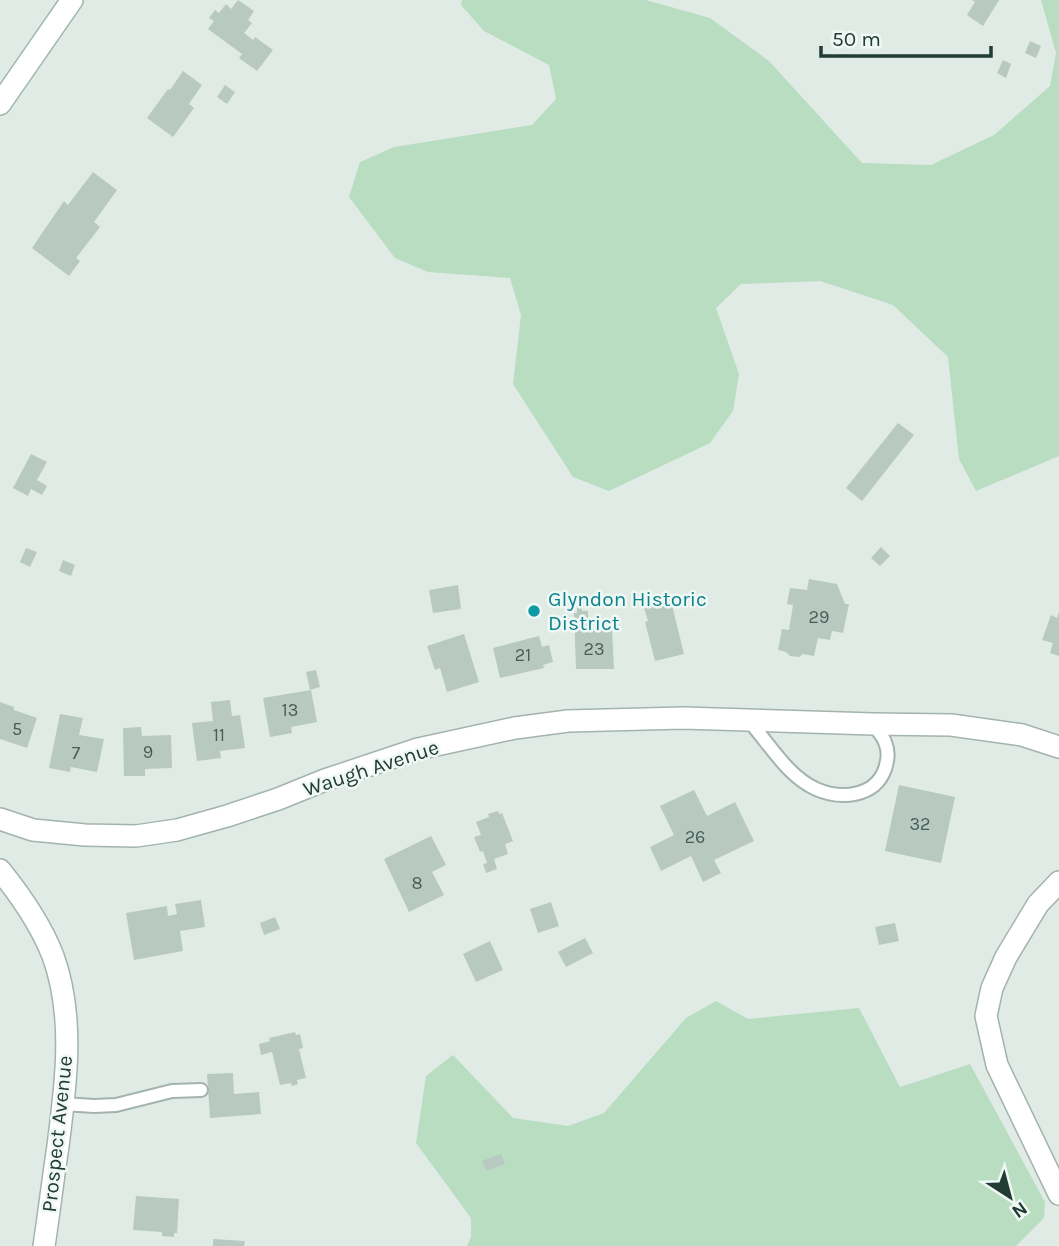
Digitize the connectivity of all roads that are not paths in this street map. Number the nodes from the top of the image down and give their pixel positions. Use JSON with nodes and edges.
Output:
{"nodes":[{"id":1,"x":72,"y":0,"type":"edge"},
{"id":2,"x":0,"y":104,"type":"edge"},
{"id":3,"x":748,"y":719,"type":"junction"},
{"id":4,"x":873,"y":724,"type":"junction"},
{"id":5,"x":1059,"y":747,"type":"edge"},
{"id":6,"x":0,"y":819,"type":"edge"},
{"id":7,"x":0,"y":870,"type":"edge"},
{"id":8,"x":1059,"y":882,"type":"edge"},
{"id":9,"x":201,"y":1090,"type":"dead end"},
{"id":10,"x":63,"y":1104,"type":"junction"},
{"id":11,"x":1059,"y":1194,"type":"edge"},
{"id":12,"x":44,"y":1246,"type":"edge"}],
"edges":[{"from":1,"to":2,"type":"street"},
{"from":3,"to":4,"type":"street","name":"Waugh Avenue"},
{"from":3,"to":4,"type":"lane"},
{"from":3,"to":6,"type":"street","name":"Waugh Avenue"},
{"from":4,"to":5,"type":"street"},
{"from":7,"to":10,"type":"street","name":"Prospect Avenue"},
{"from":8,"to":11,"type":"street"},
{"from":9,"to":10,"type":"lane"},
{"from":10,"to":12,"type":"street","name":"Prospect Avenue"}]}
